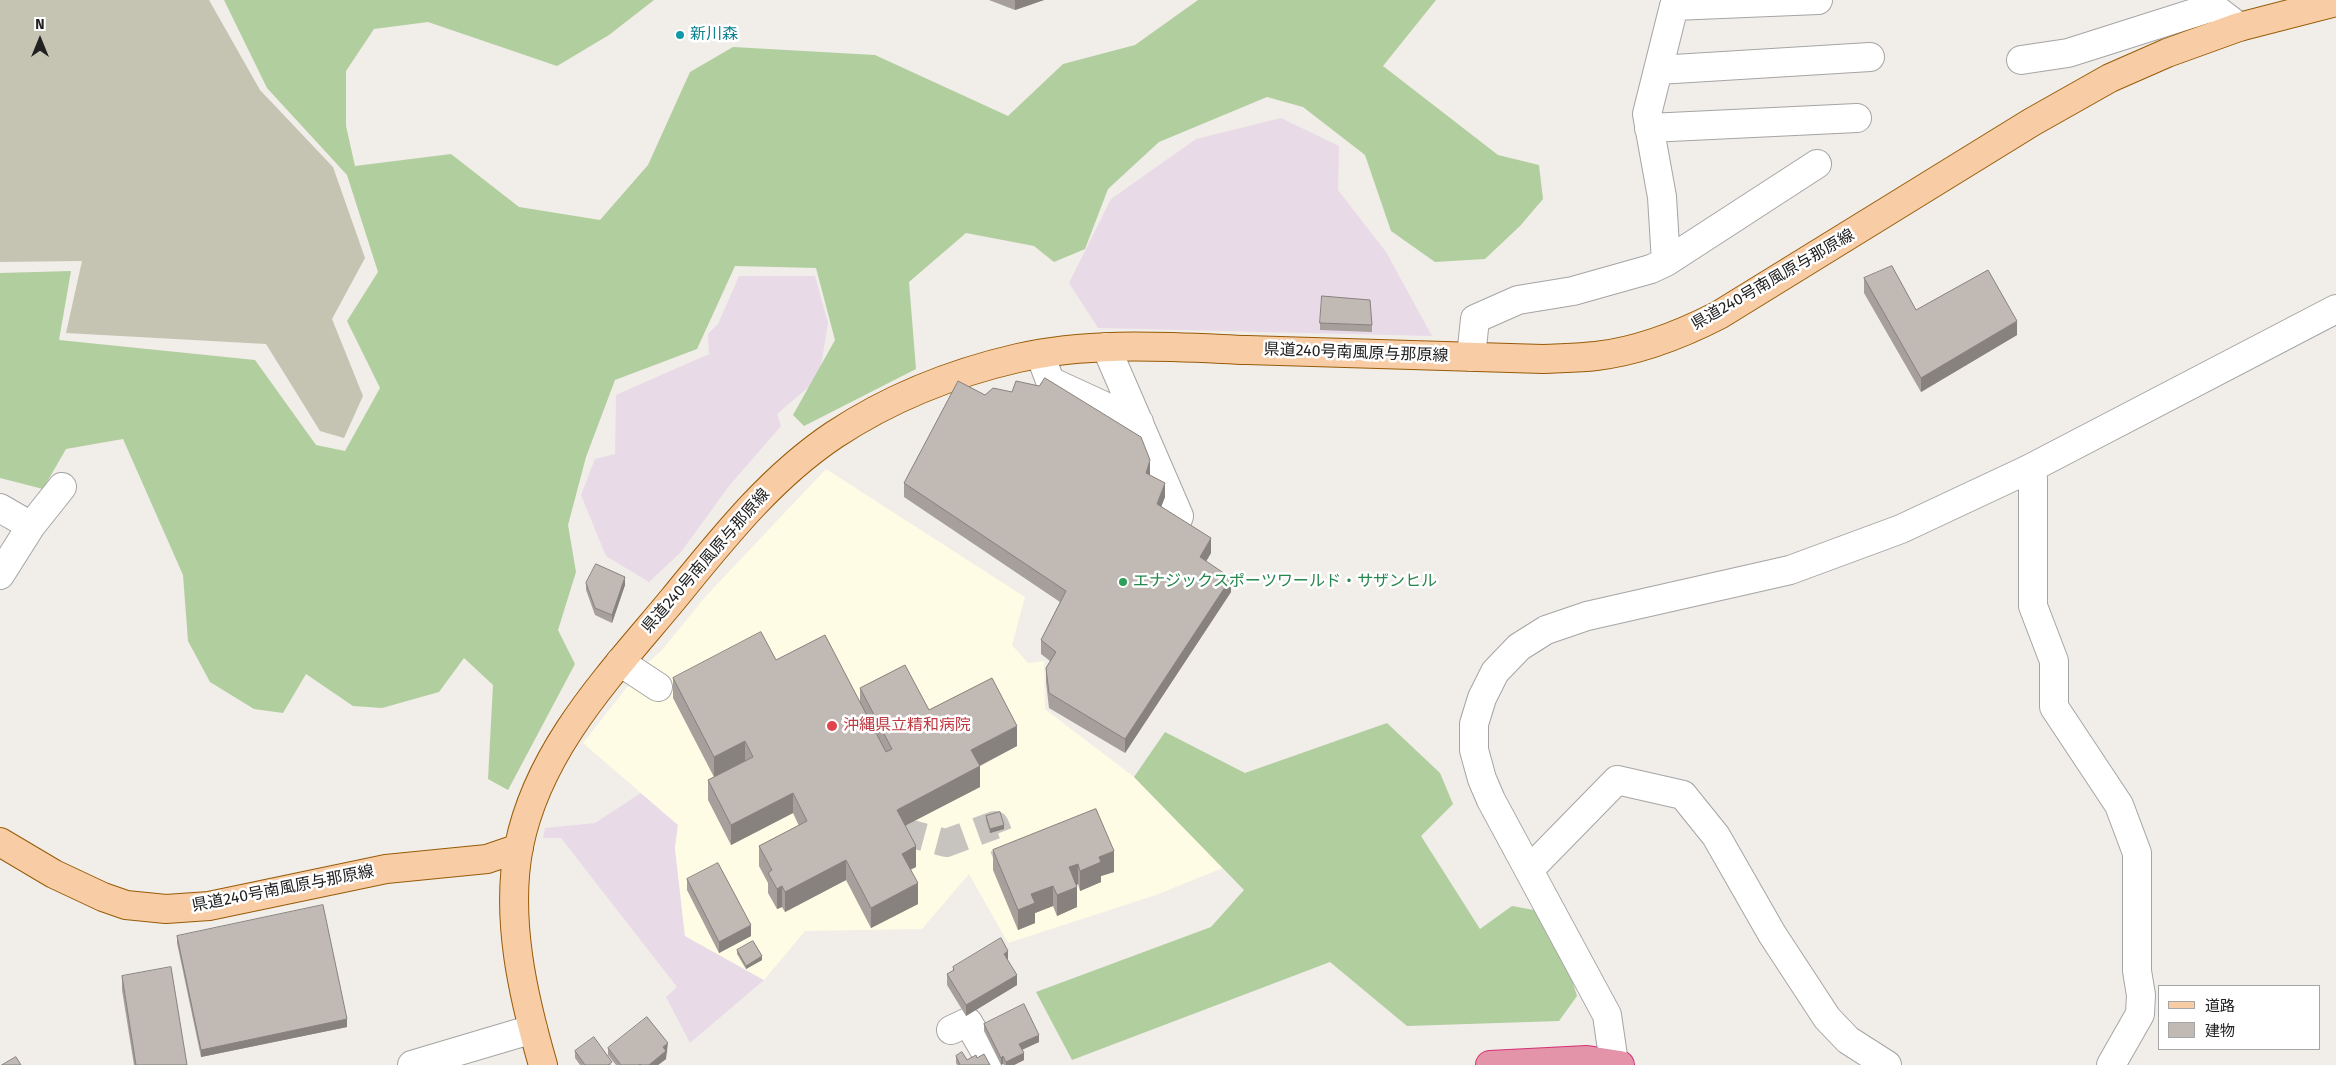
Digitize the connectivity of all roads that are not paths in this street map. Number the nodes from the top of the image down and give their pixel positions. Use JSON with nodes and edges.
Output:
{"nodes":[{"id":1,"x":1818,"y":0,"type":"edge"},
{"id":2,"x":2336,"y":2,"type":"edge"},
{"id":3,"x":2239,"y":27,"type":"junction"},
{"id":4,"x":1870,"y":57,"type":"dead end"},
{"id":5,"x":2021,"y":60,"type":"dead end"},
{"id":6,"x":1658,"y":70,"type":"junction"},
{"id":7,"x":1857,"y":118,"type":"dead end"},
{"id":8,"x":1650,"y":128,"type":"junction"},
{"id":9,"x":1817,"y":164,"type":"dead end"},
{"id":10,"x":1666,"y":262,"type":"junction"},
{"id":11,"x":2336,"y":309,"type":"edge"},
{"id":12,"x":1106,"y":347,"type":"junction"},
{"id":13,"x":1040,"y":354,"type":"junction"},
{"id":14,"x":1470,"y":357,"type":"junction"},
{"id":15,"x":1139,"y":422,"type":"junction"},
{"id":16,"x":2029,"y":469,"type":"junction"},
{"id":17,"x":62,"y":487,"type":"dead end"},
{"id":18,"x":0,"y":508,"type":"edge"},
{"id":19,"x":31,"y":526,"type":"junction"},
{"id":20,"x":1174,"y":529,"type":"edge"},
{"id":21,"x":0,"y":575,"type":"edge"},
{"id":22,"x":620,"y":662,"type":"junction"},
{"id":23,"x":658,"y":687,"type":"dead end"},
{"id":24,"x":0,"y":842,"type":"edge"},
{"id":25,"x":519,"y":848,"type":"junction"},
{"id":26,"x":1529,"y":870,"type":"junction"},
{"id":27,"x":533,"y":1029,"type":"junction"},
{"id":28,"x":951,"y":1030,"type":"dead end"},
{"id":29,"x":1617,"y":1064,"type":"edge"},
{"id":30,"x":412,"y":1065,"type":"edge"},
{"id":31,"x":543,"y":1065,"type":"edge"},
{"id":32,"x":993,"y":1065,"type":"edge"},
{"id":33,"x":1490,"y":1065,"type":"edge"},
{"id":34,"x":1888,"y":1065,"type":"edge"},
{"id":35,"x":2111,"y":1065,"type":"edge"}],
"edges":[{"from":1,"to":6,"type":"street"},
{"from":2,"to":3,"type":"main road","name":"県道240号南風原与那原線"},
{"from":3,"to":5,"type":"street"},
{"from":3,"to":14,"type":"main road","name":"県道240号南風原与那原線"},
{"from":4,"to":6,"type":"street"},
{"from":6,"to":8,"type":"street"},
{"from":7,"to":8,"type":"street"},
{"from":8,"to":10,"type":"street"},
{"from":9,"to":10,"type":"street"},
{"from":10,"to":14,"type":"street"},
{"from":11,"to":16,"type":"street"},
{"from":12,"to":13,"type":"main road","name":"県道240号南風原与那原線"},
{"from":12,"to":14,"type":"main road","name":"県道240号南風原与那原線"},
{"from":12,"to":15,"type":"street"},
{"from":13,"to":15,"type":"street"},
{"from":13,"to":22,"type":"main road","name":"県道240号南風原与那原線"},
{"from":15,"to":20,"type":"street"},
{"from":16,"to":26,"type":"street"},
{"from":16,"to":35,"type":"street"},
{"from":17,"to":19,"type":"street"},
{"from":18,"to":19,"type":"street"},
{"from":19,"to":21,"type":"street"},
{"from":22,"to":23,"type":"street"},
{"from":22,"to":25,"type":"main road","name":"県道240号南風原与那原線"},
{"from":24,"to":25,"type":"main road","name":"県道240号南風原与那原線"},
{"from":25,"to":27,"type":"main road","name":"県道240号南風原与那原線"},
{"from":26,"to":29,"type":"street"},
{"from":26,"to":34,"type":"street"},
{"from":27,"to":30,"type":"street"},
{"from":27,"to":31,"type":"main road","name":"県道240号南風原与那原線"},
{"from":28,"to":32,"type":"street"},
{"from":29,"to":33,"type":"highway"}]}
